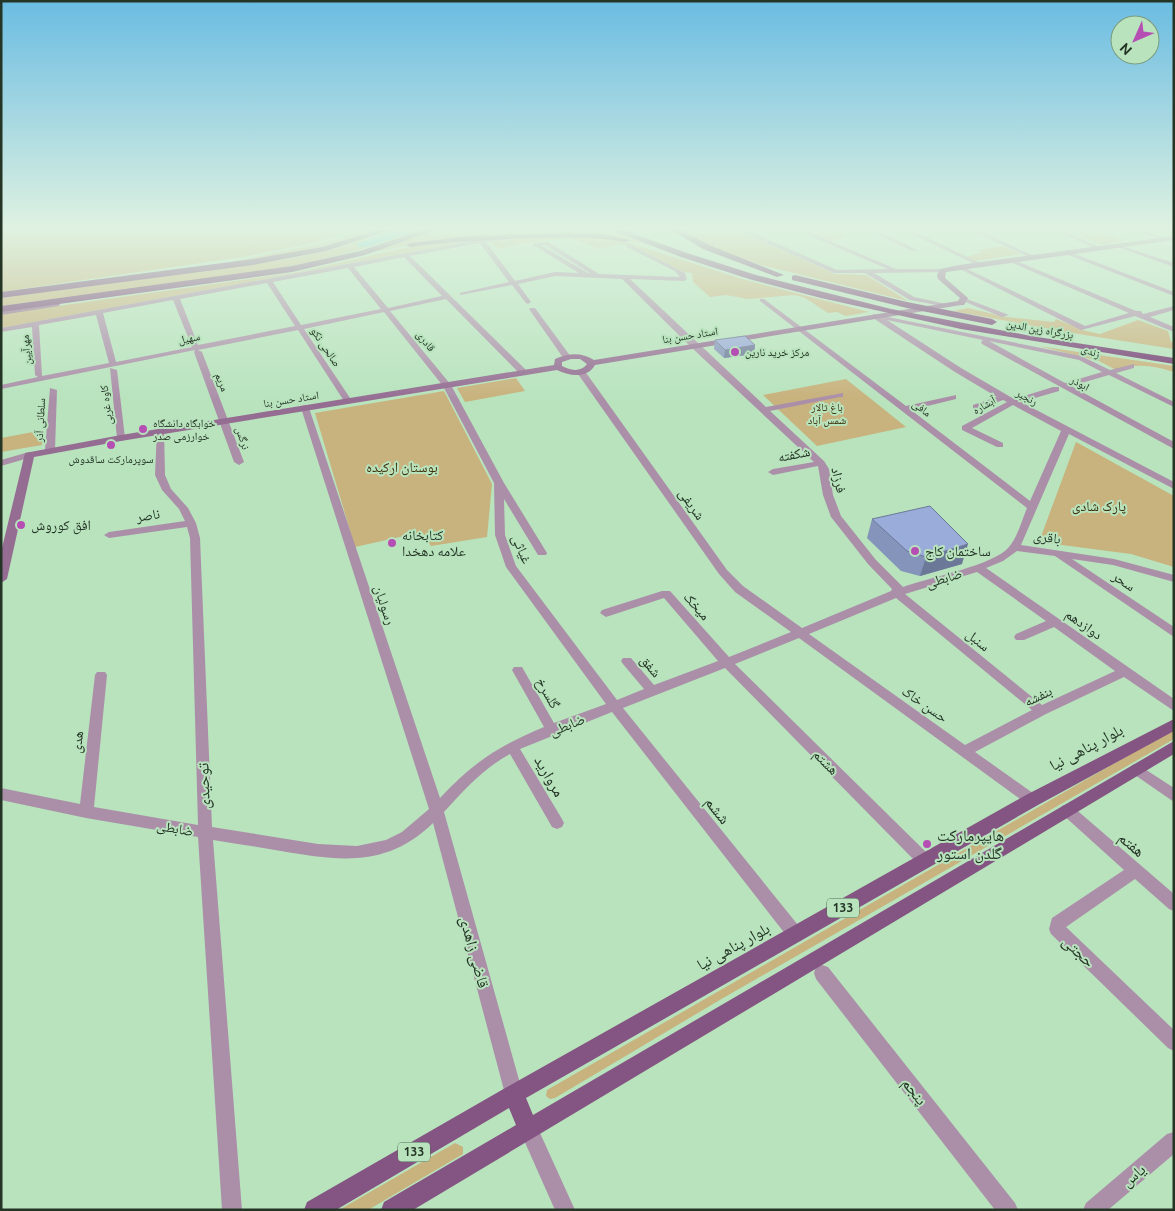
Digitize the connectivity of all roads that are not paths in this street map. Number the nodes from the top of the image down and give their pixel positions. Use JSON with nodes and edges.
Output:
{"nodes":[{"id":1,"x":64,"y":287,"type":"edge"},
{"id":2,"x":173,"y":287,"type":"edge"},
{"id":3,"x":239,"y":287,"type":"edge"},
{"id":4,"x":273,"y":287,"type":"edge"},
{"id":5,"x":367,"y":287,"type":"edge"},
{"id":6,"x":437,"y":287,"type":"edge"},
{"id":7,"x":498,"y":287,"type":"edge"},
{"id":8,"x":517,"y":287,"type":"edge"},
{"id":9,"x":634,"y":287,"type":"edge"},
{"id":10,"x":785,"y":287,"type":"edge"},
{"id":11,"x":829,"y":287,"type":"edge"},
{"id":12,"x":891,"y":287,"type":"edge"},
{"id":13,"x":950,"y":287,"type":"edge"},
{"id":14,"x":999,"y":287,"type":"edge"},
{"id":15,"x":1074,"y":287,"type":"edge"},
{"id":16,"x":1155,"y":287,"type":"edge"},
{"id":17,"x":462,"y":294,"type":"dead end"},
{"id":18,"x":1174,"y":294,"type":"edge"},
{"id":19,"x":1,"y":295,"type":"edge"},
{"id":20,"x":109,"y":295,"type":"junction"},
{"id":21,"x":447,"y":297,"type":"junction"},
{"id":22,"x":176,"y":298,"type":"junction"},
{"id":23,"x":762,"y":300,"type":"dead end"},
{"id":24,"x":965,"y":300,"type":"junction"},
{"id":25,"x":528,"y":302,"type":"dead end"},
{"id":26,"x":948,"y":305,"type":"junction"},
{"id":27,"x":1174,"y":308,"type":"edge"},
{"id":28,"x":1,"y":309,"type":"edge"},
{"id":29,"x":391,"y":309,"type":"dead end"},
{"id":30,"x":533,"y":309,"type":"dead end"},
{"id":31,"x":382,"y":311,"type":"dead end"},
{"id":32,"x":99,"y":312,"type":"junction"},
{"id":33,"x":1,"y":313,"type":"edge"},
{"id":34,"x":1005,"y":315,"type":"dead end"},
{"id":35,"x":1142,"y":315,"type":"junction"},
{"id":36,"x":876,"y":316,"type":"junction"},
{"id":37,"x":35,"y":324,"type":"junction"},
{"id":38,"x":299,"y":327,"type":"junction"},
{"id":39,"x":798,"y":329,"type":"junction"},
{"id":40,"x":1174,"y":329,"type":"edge"},
{"id":41,"x":1,"y":330,"type":"edge"},
{"id":42,"x":977,"y":337,"type":"junction"},
{"id":43,"x":695,"y":346,"type":"junction"},
{"id":44,"x":1174,"y":351,"type":"edge"},
{"id":45,"x":567,"y":357,"type":"junction"},
{"id":46,"x":1174,"y":361,"type":"edge"},
{"id":47,"x":592,"y":363,"type":"junction"},
{"id":48,"x":558,"y":366,"type":"junction"},
{"id":49,"x":1131,"y":366,"type":"dead end"},
{"id":50,"x":523,"y":372,"type":"junction"},
{"id":51,"x":581,"y":372,"type":"junction"},
{"id":52,"x":1112,"y":372,"type":"junction"},
{"id":53,"x":39,"y":375,"type":"dead end"},
{"id":54,"x":447,"y":385,"type":"junction"},
{"id":55,"x":1,"y":387,"type":"edge"},
{"id":56,"x":1060,"y":388,"type":"junction"},
{"id":57,"x":53,"y":390,"type":"dead end"},
{"id":58,"x":840,"y":395,"type":"dead end"},
{"id":59,"x":954,"y":397,"type":"dead end"},
{"id":60,"x":1009,"y":400,"type":"junction"},
{"id":61,"x":348,"y":401,"type":"junction"},
{"id":62,"x":1174,"y":405,"type":"edge"},
{"id":63,"x":976,"y":407,"type":"dead end"},
{"id":64,"x":305,"y":408,"type":"junction"},
{"id":65,"x":904,"y":409,"type":"junction"},
{"id":66,"x":764,"y":410,"type":"junction"},
{"id":67,"x":225,"y":421,"type":"junction"},
{"id":68,"x":1066,"y":430,"type":"junction"},
{"id":69,"x":160,"y":431,"type":"junction"},
{"id":70,"x":121,"y":438,"type":"junction"},
{"id":71,"x":1000,"y":446,"type":"dead end"},
{"id":72,"x":1174,"y":446,"type":"edge"},
{"id":73,"x":50,"y":450,"type":"junction"},
{"id":74,"x":29,"y":455,"type":"junction"},
{"id":75,"x":1,"y":456,"type":"edge"},
{"id":76,"x":239,"y":462,"type":"dead end"},
{"id":77,"x":1,"y":463,"type":"edge"},
{"id":78,"x":821,"y":463,"type":"junction"},
{"id":79,"x":773,"y":472,"type":"dead end"},
{"id":80,"x":499,"y":483,"type":"junction"},
{"id":81,"x":1174,"y":486,"type":"edge"},
{"id":82,"x":1032,"y":507,"type":"junction"},
{"id":83,"x":191,"y":523,"type":"junction"},
{"id":84,"x":109,"y":535,"type":"dead end"},
{"id":85,"x":6,"y":541,"type":"edge"},
{"id":86,"x":1015,"y":548,"type":"junction"},
{"id":87,"x":1056,"y":552,"type":"junction"},
{"id":88,"x":542,"y":553,"type":"dead end"},
{"id":89,"x":978,"y":567,"type":"junction"},
{"id":90,"x":1174,"y":573,"type":"edge"},
{"id":91,"x":1,"y":579,"type":"edge"},
{"id":92,"x":1174,"y":579,"type":"edge"},
{"id":93,"x":898,"y":592,"type":"junction"},
{"id":94,"x":606,"y":613,"type":"dead end"},
{"id":95,"x":1054,"y":622,"type":"junction"},
{"id":96,"x":1174,"y":633,"type":"edge"},
{"id":97,"x":800,"y":634,"type":"junction"},
{"id":98,"x":1020,"y":638,"type":"dead end"},
{"id":99,"x":627,"y":661,"type":"dead end"},
{"id":100,"x":727,"y":663,"type":"junction"},
{"id":101,"x":518,"y":670,"type":"dead end"},
{"id":102,"x":1125,"y":671,"type":"junction"},
{"id":103,"x":100,"y":676,"type":"dead end"},
{"id":104,"x":652,"y":691,"type":"junction"},
{"id":105,"x":614,"y":706,"type":"junction"},
{"id":106,"x":1174,"y":706,"type":"edge"},
{"id":107,"x":1040,"y":711,"type":"junction"},
{"id":108,"x":1174,"y":724,"type":"edge"},
{"id":109,"x":552,"y":731,"type":"junction"},
{"id":110,"x":1174,"y":747,"type":"edge"},
{"id":111,"x":513,"y":748,"type":"junction"},
{"id":112,"x":965,"y":751,"type":"junction"},
{"id":113,"x":1137,"y":768,"type":"junction"},
{"id":114,"x":1,"y":794,"type":"edge"},
{"id":115,"x":1174,"y":796,"type":"edge"},
{"id":116,"x":1032,"y":800,"type":"junction"},
{"id":117,"x":437,"y":810,"type":"junction"},
{"id":118,"x":1067,"y":810,"type":"junction"},
{"id":119,"x":86,"y":812,"type":"junction"},
{"id":120,"x":557,"y":823,"type":"dead end"},
{"id":121,"x":205,"y":833,"type":"junction"},
{"id":122,"x":925,"y":861,"type":"junction"},
{"id":123,"x":1136,"y":870,"type":"junction"},
{"id":124,"x":1174,"y":904,"type":"edge"},
{"id":125,"x":796,"y":935,"type":"junction"},
{"id":126,"x":822,"y":973,"type":"dead end"},
{"id":127,"x":1174,"y":1042,"type":"edge"},
{"id":128,"x":514,"y":1094,"type":"junction"},
{"id":129,"x":528,"y":1129,"type":"junction"},
{"id":130,"x":1174,"y":1141,"type":"edge"},
{"id":131,"x":232,"y":1210,"type":"edge"},
{"id":132,"x":315,"y":1210,"type":"edge"},
{"id":133,"x":392,"y":1210,"type":"edge"},
{"id":134,"x":565,"y":1210,"type":"edge"},
{"id":135,"x":1008,"y":1210,"type":"edge"},
{"id":136,"x":1092,"y":1210,"type":"edge"}],
"edges":[{"from":1,"to":19,"type":"highway"},
{"from":2,"to":20,"type":"highway"},
{"from":3,"to":22,"type":"street"},
{"from":4,"to":38,"type":"street","name":"صالحی نکو"},
{"from":5,"to":54,"type":"street","name":"قادری"},
{"from":6,"to":21,"type":"street"},
{"from":7,"to":17,"type":"street"},
{"from":8,"to":25,"type":"street"},
{"from":9,"to":43,"type":"street","name":"فرزاد"},
{"from":10,"to":46,"type":"highway","name":"بزرگراه زین الدین"},
{"from":11,"to":44,"type":"highway","name":"بزرگراه زین الدین"},
{"from":12,"to":26,"type":"street"},
{"from":13,"to":24,"type":"main road"},
{"from":14,"to":35,"type":"street"},
{"from":15,"to":35,"type":"street"},
{"from":16,"to":18,"type":"street"},
{"from":20,"to":28,"type":"highway"},
{"from":20,"to":33,"type":"main road"},
{"from":21,"to":29,"type":"street"},
{"from":21,"to":50,"type":"street"},
{"from":22,"to":32,"type":"street"},
{"from":22,"to":67,"type":"street","name":"مریم"},
{"from":23,"to":39,"type":"street","name":"مافی"},
{"from":24,"to":26,"type":"main road","name":"استاد حسن بنا"},
{"from":24,"to":34,"type":"street"},
{"from":26,"to":36,"type":"main road","name":"استاد حسن بنا"},
{"from":27,"to":35,"type":"street"},
{"from":30,"to":45,"type":"street"},
{"from":31,"to":38,"type":"street","name":"سهیل"},
{"from":32,"to":37,"type":"street"},
{"from":32,"to":70,"type":"street","name":"کاوه غربی"},
{"from":35,"to":40,"type":"street"},
{"from":36,"to":39,"type":"main road","name":"استاد حسن بنا"},
{"from":36,"to":42,"type":"street","name":"زندی"},
{"from":36,"to":60,"type":"street","name":"رنجبر"},
{"from":37,"to":41,"type":"street"},
{"from":37,"to":53,"type":"street","name":"مهرآیین"},
{"from":38,"to":55,"type":"street","name":"سهیل"},
{"from":38,"to":61,"type":"street","name":"صالحی نکو"},
{"from":39,"to":43,"type":"main road","name":"استاد حسن بنا"},
{"from":39,"to":65,"type":"street","name":"مافی"},
{"from":42,"to":52,"type":"street","name":"زندی"},
{"from":42,"to":56,"type":"street","name":"ابوذر"},
{"from":43,"to":47,"type":"main road","name":"استاد حسن بنا"},
{"from":43,"to":66,"type":"street","name":"فرزاد"},
{"from":45,"to":47,"type":"main road"},
{"from":45,"to":48,"type":"main road"},
{"from":47,"to":51,"type":"main road"},
{"from":48,"to":50,"type":"main road","name":"استاد حسن بنا"},
{"from":48,"to":51,"type":"main road"},
{"from":49,"to":52,"type":"street"},
{"from":50,"to":54,"type":"main road","name":"استاد حسن بنا"},
{"from":51,"to":97,"type":"street","name":"شریفی"},
{"from":52,"to":56,"type":"street"},
{"from":52,"to":62,"type":"street","name":"زندی"},
{"from":54,"to":61,"type":"main road","name":"استاد حسن بنا"},
{"from":54,"to":80,"type":"street","name":"غیاثی"},
{"from":56,"to":60,"type":"street"},
{"from":56,"to":72,"type":"street","name":"ابوذر"},
{"from":57,"to":73,"type":"street","name":"سلطانی آذر"},
{"from":58,"to":66,"type":"street"},
{"from":59,"to":65,"type":"street"},
{"from":60,"to":63,"type":"street"},
{"from":60,"to":68,"type":"street","name":"رنجبر"},
{"from":60,"to":71,"type":"street","name":"آبشاره"},
{"from":61,"to":64,"type":"main road","name":"استاد حسن بنا"},
{"from":64,"to":67,"type":"main road","name":"استاد حسن بنا"},
{"from":64,"to":117,"type":"street","name":"رسولیان"},
{"from":65,"to":82,"type":"street","name":"مافی"},
{"from":66,"to":78,"type":"street","name":"فرزاد"},
{"from":67,"to":69,"type":"main road","name":"استاد حسن بنا"},
{"from":67,"to":76,"type":"street","name":"نرگس"},
{"from":68,"to":81,"type":"street","name":"رنجبر"},
{"from":68,"to":82,"type":"street"},
{"from":69,"to":70,"type":"main road","name":"استاد حسن بنا"},
{"from":69,"to":83,"type":"street","name":"توحیدی"},
{"from":70,"to":73,"type":"main road","name":"استاد حسن بنا"},
{"from":73,"to":74,"type":"main road","name":"استاد حسن بنا"},
{"from":74,"to":75,"type":"street"},
{"from":74,"to":77,"type":"street"},
{"from":74,"to":85,"type":"main road"},
{"from":78,"to":79,"type":"street","name":"شکفته"},
{"from":78,"to":93,"type":"street","name":"فرزاد"},
{"from":80,"to":88,"type":"street"},
{"from":80,"to":105,"type":"street","name":"غیاثی"},
{"from":82,"to":86,"type":"street"},
{"from":83,"to":84,"type":"street","name":"ناصر"},
{"from":83,"to":121,"type":"street","name":"توحیدی"},
{"from":85,"to":91,"type":"main road"},
{"from":86,"to":87,"type":"street","name":"باقری"},
{"from":86,"to":89,"type":"street","name":"ضابطی"},
{"from":87,"to":90,"type":"street","name":"باقری"},
{"from":87,"to":92,"type":"street","name":"باقری"},
{"from":87,"to":96,"type":"street","name":"سحر"},
{"from":89,"to":93,"type":"street","name":"ضابطی"},
{"from":89,"to":95,"type":"street","name":"دوازدهم"},
{"from":93,"to":97,"type":"street","name":"ضابطی"},
{"from":93,"to":107,"type":"street","name":"سنبل"},
{"from":94,"to":100,"type":"street","name":"میخک"},
{"from":95,"to":98,"type":"street"},
{"from":95,"to":102,"type":"street","name":"دوازدهم"},
{"from":97,"to":100,"type":"street","name":"ضابطی"},
{"from":97,"to":112,"type":"street","name":"حسن خاک"},
{"from":99,"to":104,"type":"street","name":"شفق"},
{"from":100,"to":104,"type":"street","name":"ضابطی"},
{"from":100,"to":122,"type":"street","name":"هشتم"},
{"from":101,"to":109,"type":"street","name":"گلسرخ"},
{"from":102,"to":106,"type":"street","name":"دوازدهم"},
{"from":102,"to":107,"type":"street","name":"بنفشه"},
{"from":103,"to":119,"type":"street","name":"هدی"},
{"from":104,"to":105,"type":"street","name":"ضابطی"},
{"from":105,"to":109,"type":"street","name":"ضابطی"},
{"from":105,"to":125,"type":"street","name":"ششم"},
{"from":107,"to":112,"type":"street","name":"بنفشه"},
{"from":108,"to":116,"type":"main road","name":"بلوار پناهی نیا","number":"133"},
{"from":109,"to":111,"type":"street","name":"ضابطی"},
{"from":110,"to":113,"type":"main road","number":"133"},
{"from":111,"to":117,"type":"street","name":"ضابطی"},
{"from":111,"to":120,"type":"street","name":"مروارید"},
{"from":112,"to":116,"type":"street","name":"حسن خاک"},
{"from":113,"to":115,"type":"street"},
{"from":113,"to":118,"type":"main road","number":"133"},
{"from":114,"to":119,"type":"street","name":"ضابطی"},
{"from":116,"to":122,"type":"main road","name":"بلوار پناهی نیا","number":"133"},
{"from":117,"to":121,"type":"street","name":"ضابطی"},
{"from":117,"to":128,"type":"street","name":"قاضی زاهدی"},
{"from":118,"to":123,"type":"street","name":"هفتم"},
{"from":118,"to":129,"type":"main road","number":"133"},
{"from":119,"to":121,"type":"street","name":"ضابطی"},
{"from":121,"to":131,"type":"street","name":"توحیدی"},
{"from":122,"to":125,"type":"main road","name":"بلوار پناهی نیا","number":"133"},
{"from":123,"to":124,"type":"street","name":"هفتم"},
{"from":123,"to":127,"type":"street","name":"حجتی"},
{"from":125,"to":128,"type":"main road","name":"بلوار پناهی نیا","number":"133"},
{"from":126,"to":135,"type":"street","name":"پنجم"},
{"from":128,"to":129,"type":"main road"},
{"from":128,"to":132,"type":"main road","name":"بلوار پناهی نیا","number":"133"},
{"from":129,"to":133,"type":"main road","number":"133"},
{"from":129,"to":134,"type":"street"},
{"from":130,"to":136,"type":"street","name":"یاس"}]}
